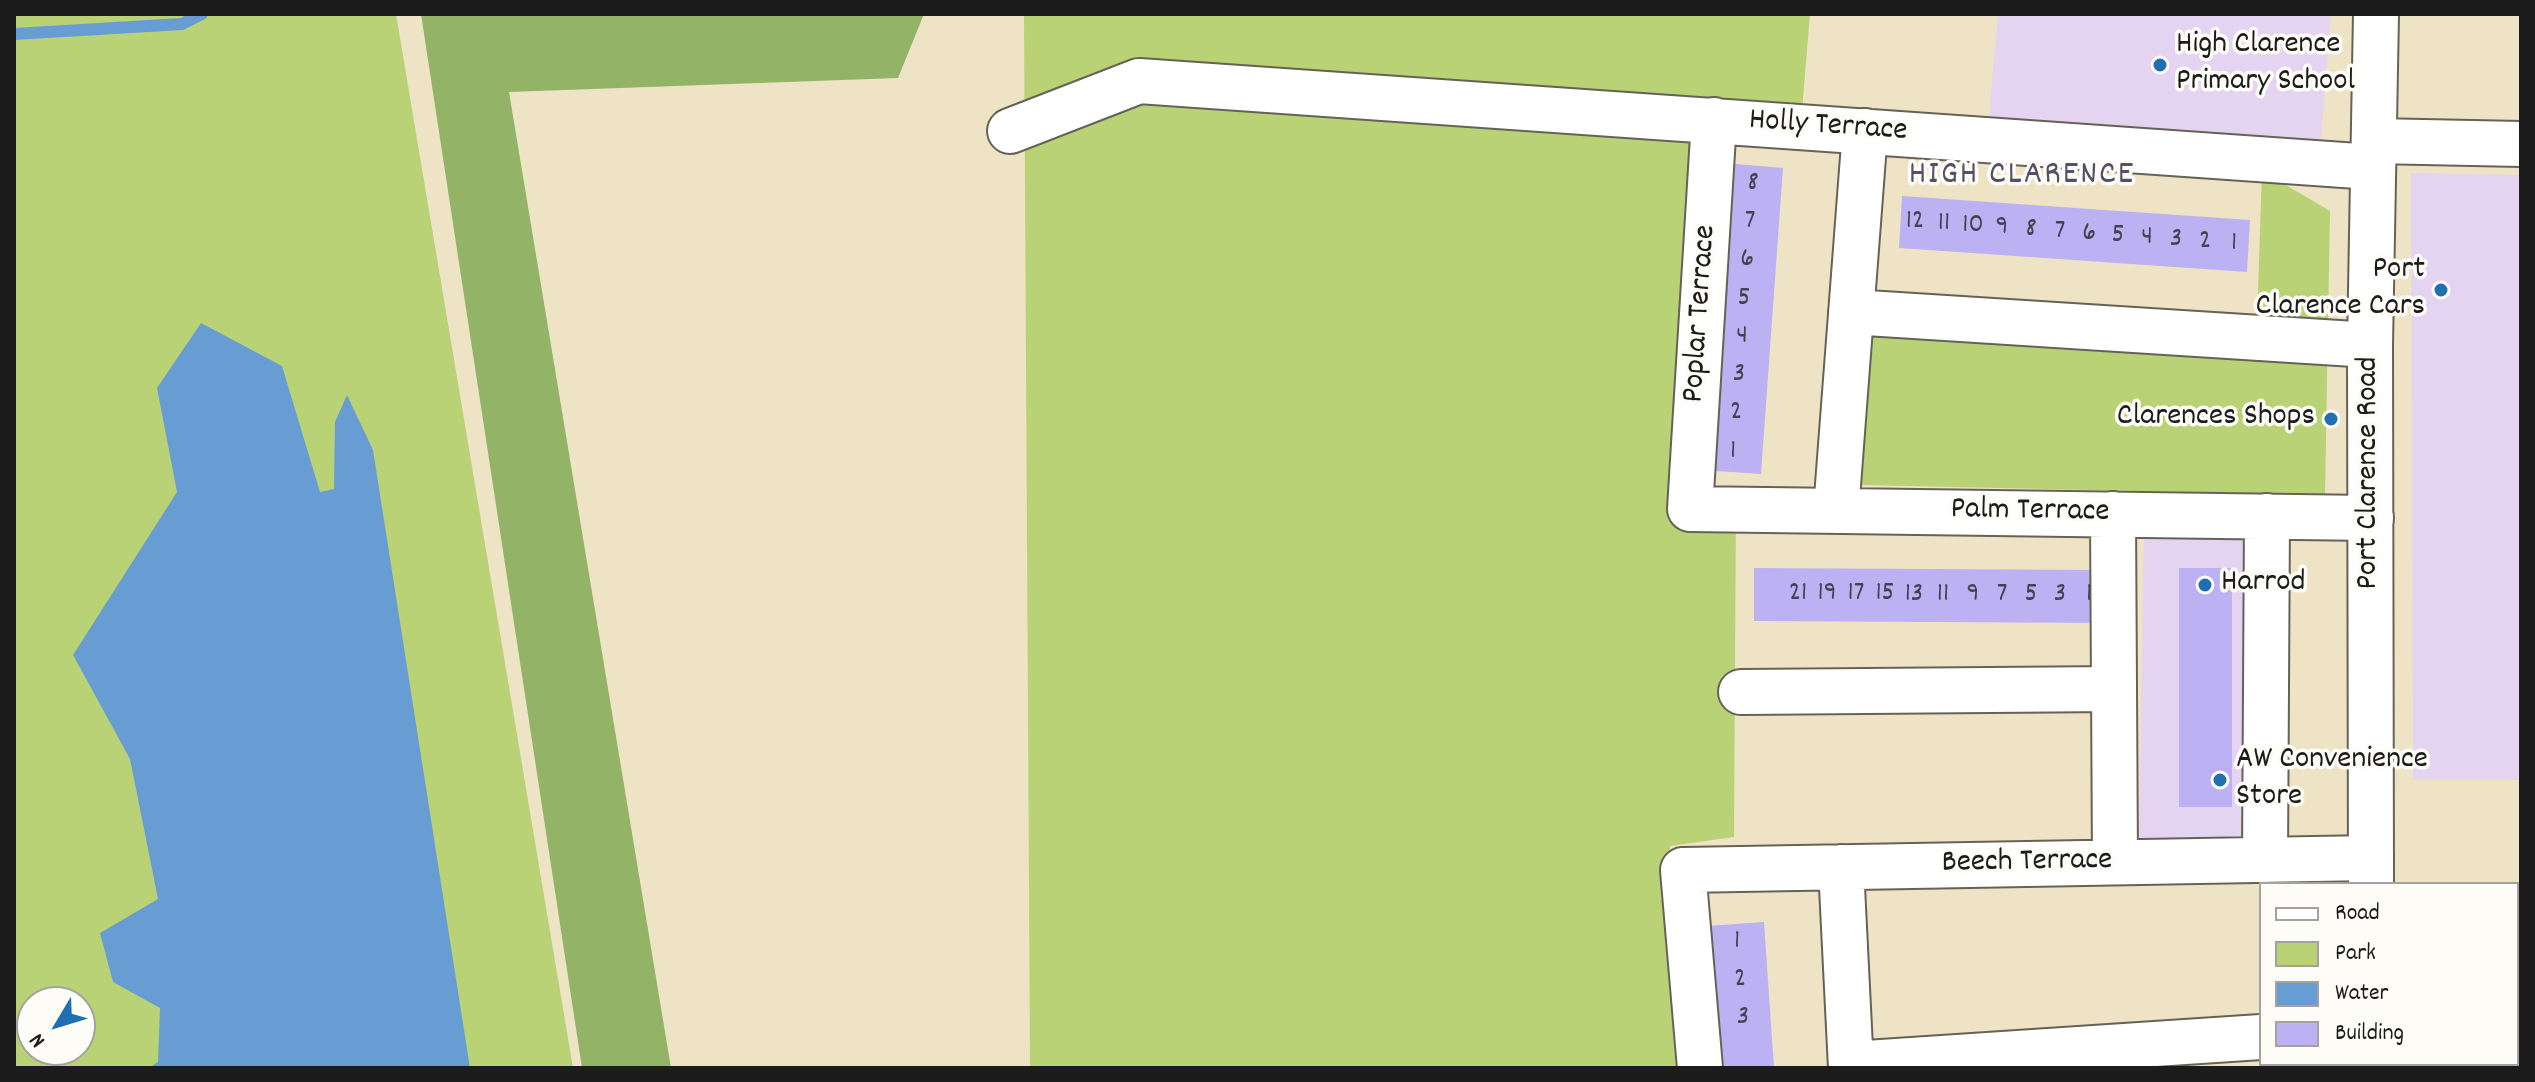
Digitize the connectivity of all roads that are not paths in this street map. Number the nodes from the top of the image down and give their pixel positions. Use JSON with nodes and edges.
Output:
{"nodes":[{"id":1,"x":2376,"y":14,"type":"edge"},
{"id":2,"x":1714,"y":120,"type":"junction"},
{"id":3,"x":1010,"y":131,"type":"dead end"},
{"id":4,"x":1865,"y":131,"type":"junction"},
{"id":5,"x":2521,"y":144,"type":"edge"},
{"id":6,"x":2373,"y":154,"type":"junction"},
{"id":7,"x":1851,"y":312,"type":"junction"},
{"id":8,"x":2370,"y":345,"type":"junction"},
{"id":9,"x":1690,"y":509,"type":"joint"},
{"id":10,"x":1836,"y":511,"type":"junction"},
{"id":11,"x":2113,"y":514,"type":"junction"},
{"id":12,"x":2267,"y":516,"type":"junction"},
{"id":13,"x":2371,"y":518,"type":"junction"},
{"id":14,"x":2114,"y":689,"type":"junction"},
{"id":15,"x":1741,"y":692,"type":"dead end"},
{"id":16,"x":2265,"y":860,"type":"junction"},
{"id":17,"x":2115,"y":862,"type":"junction"},
{"id":18,"x":1841,"y":867,"type":"junction"},
{"id":19,"x":2371,"y":871,"type":"edge"},
{"id":20,"x":2259,"y":1037,"type":"edge"},
{"id":21,"x":1851,"y":1066,"type":"edge"},
{"id":22,"x":1700,"y":1068,"type":"edge"}],
"edges":[{"from":1,"to":6,"type":"street","name":"Port Clarence Road"},
{"from":2,"to":3,"type":"street","name":"Holly Terrace"},
{"from":2,"to":4,"type":"street","name":"Holly Terrace"},
{"from":2,"to":9,"type":"street","name":"Poplar Terrace"},
{"from":4,"to":6,"type":"street","name":"Holly Terrace"},
{"from":4,"to":7,"type":"street"},
{"from":5,"to":6,"type":"street","name":"Holly Terrace"},
{"from":6,"to":8,"type":"street","name":"Port Clarence Road"},
{"from":7,"to":8,"type":"street"},
{"from":7,"to":10,"type":"street"},
{"from":8,"to":13,"type":"street","name":"Port Clarence Road"},
{"from":9,"to":10,"type":"street","name":"Palm Terrace"},
{"from":10,"to":11,"type":"street","name":"Palm Terrace"},
{"from":11,"to":12,"type":"street","name":"Palm Terrace"},
{"from":11,"to":14,"type":"street"},
{"from":12,"to":13,"type":"street","name":"Palm Terrace"},
{"from":12,"to":16,"type":"street"},
{"from":13,"to":19,"type":"street","name":"Port Clarence Road"},
{"from":14,"to":15,"type":"street"},
{"from":14,"to":17,"type":"street"},
{"from":16,"to":17,"type":"street","name":"Beech Terrace"},
{"from":16,"to":19,"type":"street","name":"Beech Terrace"},
{"from":17,"to":18,"type":"street","name":"Beech Terrace"},
{"from":18,"to":21,"type":"street"},
{"from":18,"to":22,"type":"street","name":"Beech Terrace"},
{"from":20,"to":21,"type":"street"}]}
